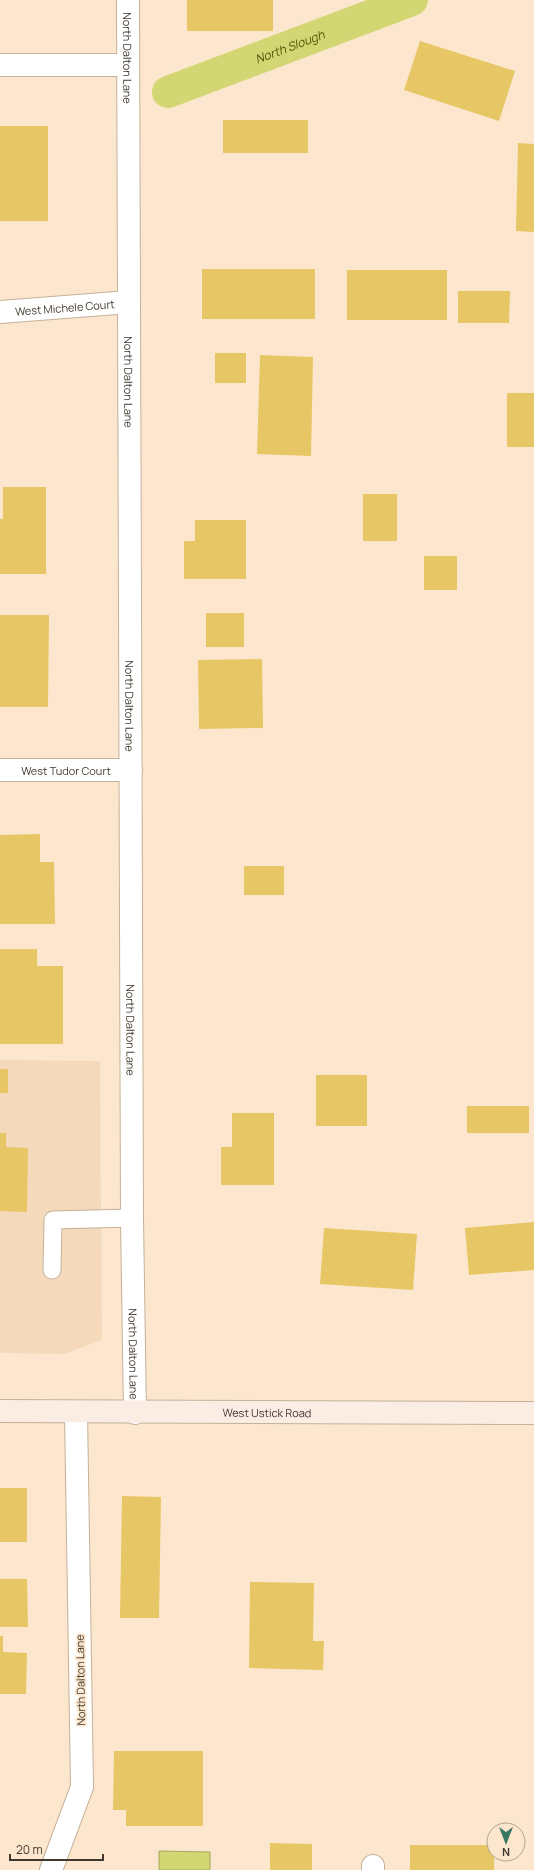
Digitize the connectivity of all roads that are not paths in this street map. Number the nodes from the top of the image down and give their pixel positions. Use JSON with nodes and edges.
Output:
{"nodes":[{"id":1,"x":128,"y":0,"type":"edge"},
{"id":2,"x":0,"y":65,"type":"edge"},
{"id":3,"x":128,"y":65,"type":"junction"},
{"id":4,"x":129,"y":302,"type":"junction"},
{"id":5,"x":0,"y":312,"type":"edge"},
{"id":6,"x":0,"y":770,"type":"edge"},
{"id":7,"x":131,"y":770,"type":"junction"},
{"id":8,"x":132,"y":1218,"type":"junction"},
{"id":9,"x":52,"y":1270,"type":"dead end"},
{"id":10,"x":0,"y":1411,"type":"edge"},
{"id":11,"x":76,"y":1412,"type":"junction"},
{"id":12,"x":135,"y":1413,"type":"junction"},
{"id":13,"x":534,"y":1413,"type":"edge"},
{"id":14,"x":51,"y":1870,"type":"edge"}],
"edges":[{"from":1,"to":3,"type":"street","name":"North Dalton Lane"},
{"from":2,"to":3,"type":"street"},
{"from":3,"to":4,"type":"street","name":"North Dalton Lane"},
{"from":4,"to":5,"type":"street","name":"West Michele Court"},
{"from":4,"to":7,"type":"street","name":"North Dalton Lane"},
{"from":6,"to":7,"type":"street","name":"West Tudor Court"},
{"from":7,"to":8,"type":"street","name":"North Dalton Lane"},
{"from":8,"to":9,"type":"lane"},
{"from":8,"to":12,"type":"street","name":"North Dalton Lane"},
{"from":10,"to":11,"type":"main road","name":"West Ustick Road"},
{"from":11,"to":12,"type":"main road","name":"West Ustick Road"},
{"from":11,"to":14,"type":"street","name":"North Dalton Lane"},
{"from":12,"to":13,"type":"main road","name":"West Ustick Road"}]}
